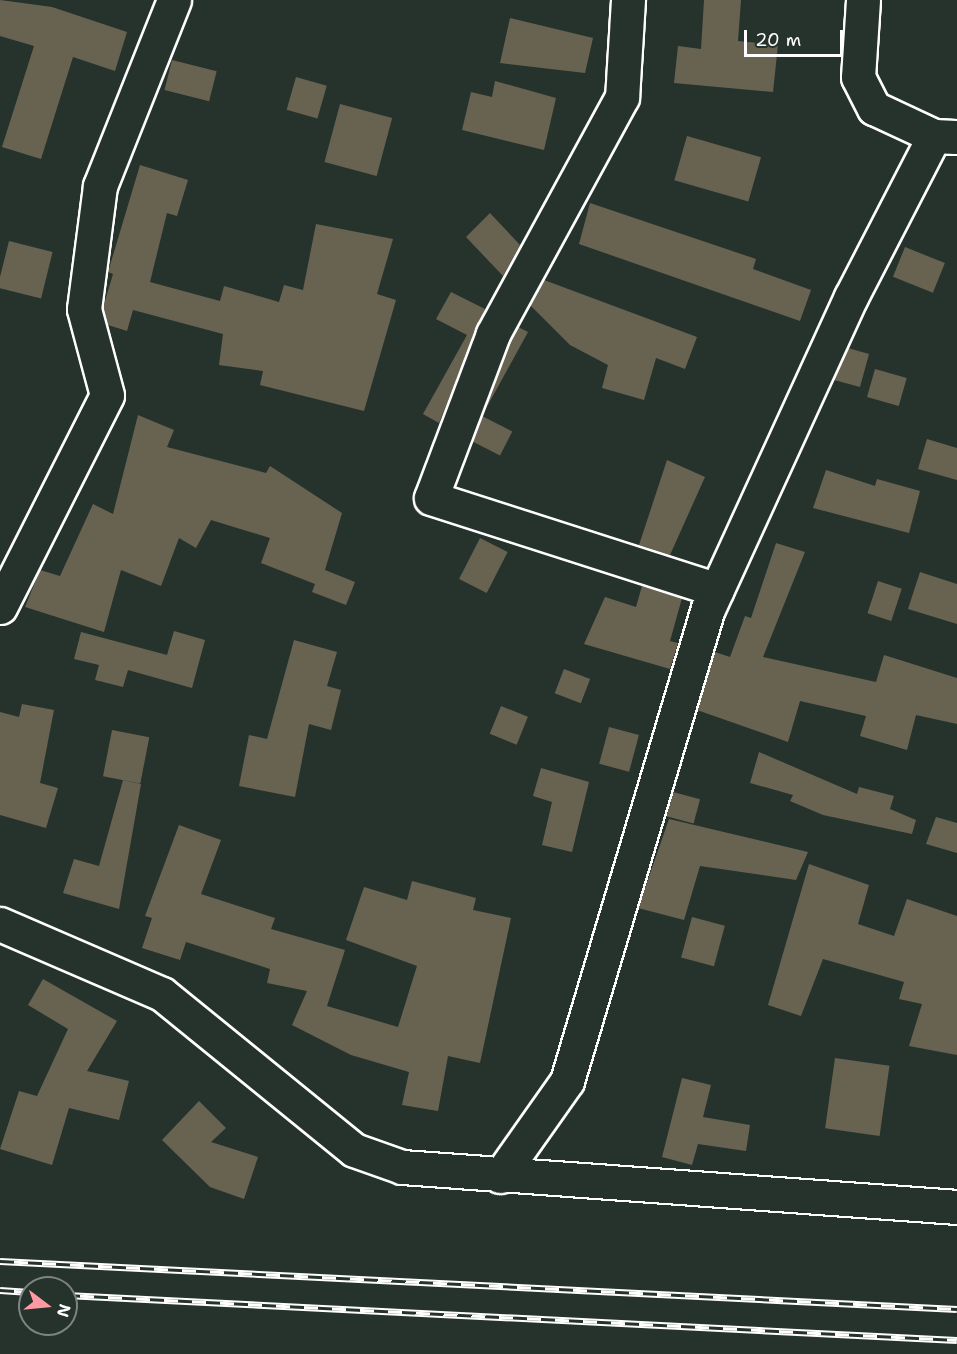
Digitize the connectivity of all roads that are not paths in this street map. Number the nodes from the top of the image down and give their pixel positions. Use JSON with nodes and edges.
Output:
{"nodes":[{"id":1,"x":174,"y":0,"type":"edge"},
{"id":2,"x":628,"y":0,"type":"edge"},
{"id":3,"x":863,"y":0,"type":"edge"},
{"id":4,"x":946,"y":137,"type":"edge"},
{"id":5,"x":717,"y":590,"type":"junction"},
{"id":6,"x":0,"y":607,"type":"edge"},
{"id":7,"x":0,"y":924,"type":"edge"},
{"id":8,"x":500,"y":1176,"type":"junction"},
{"id":9,"x":957,"y":1207,"type":"edge"}],
"edges":[{"from":1,"to":6,"type":"street"},
{"from":2,"to":5,"type":"street"},
{"from":3,"to":4,"type":"street"},
{"from":4,"to":5,"type":"street"},
{"from":5,"to":8,"type":"street"},
{"from":7,"to":8,"type":"street"},
{"from":8,"to":9,"type":"street"}]}
